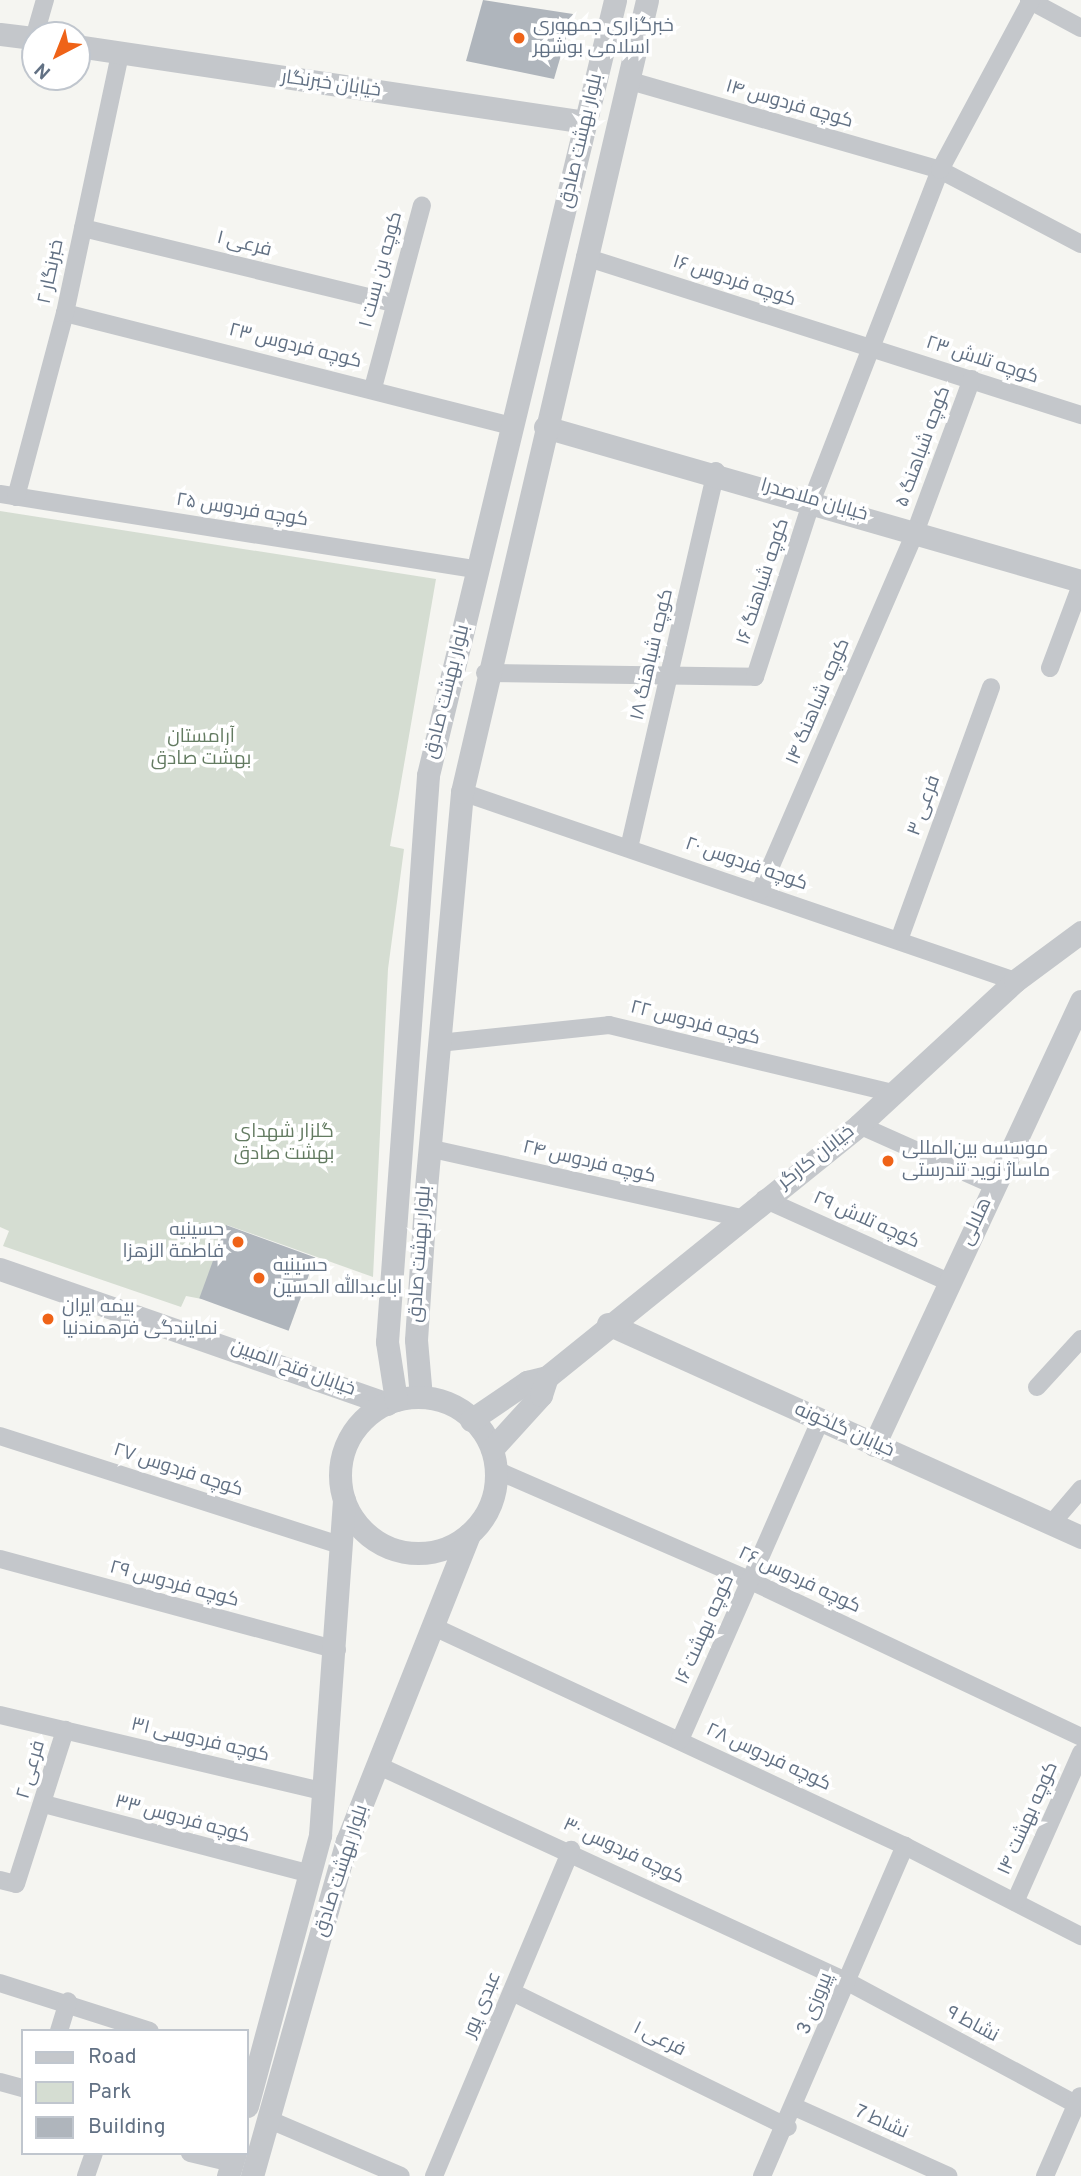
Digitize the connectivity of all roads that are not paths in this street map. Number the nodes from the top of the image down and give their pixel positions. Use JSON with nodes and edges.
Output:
{"nodes":[{"id":1,"x":45,"y":0,"type":"edge"},
{"id":2,"x":615,"y":0,"type":"edge"},
{"id":3,"x":647,"y":0,"type":"edge"},
{"id":4,"x":1030,"y":0,"type":"edge"},
{"id":5,"x":39,"y":21,"type":"edge"},
{"id":6,"x":1081,"y":29,"type":"edge"},
{"id":7,"x":0,"y":34,"type":"edge"},
{"id":8,"x":21,"y":36,"type":"edge"},
{"id":9,"x":91,"y":49,"type":"edge"},
{"id":10,"x":120,"y":54,"type":"junction"},
{"id":11,"x":627,"y":80,"type":"junction"},
{"id":12,"x":586,"y":122,"type":"junction"},
{"id":13,"x":940,"y":170,"type":"junction"},
{"id":14,"x":422,"y":205,"type":"dead end"},
{"id":15,"x":83,"y":228,"type":"junction"},
{"id":16,"x":1081,"y":244,"type":"edge"},
{"id":17,"x":585,"y":257,"type":"junction"},
{"id":18,"x":394,"y":303,"type":"junction"},
{"id":19,"x":65,"y":313,"type":"junction"},
{"id":20,"x":870,"y":347,"type":"junction"},
{"id":21,"x":972,"y":379,"type":"junction"},
{"id":22,"x":373,"y":388,"type":"junction"},
{"id":23,"x":1081,"y":415,"type":"edge"},
{"id":24,"x":514,"y":427,"type":"junction"},
{"id":25,"x":545,"y":427,"type":"junction"},
{"id":26,"x":716,"y":471,"type":"junction"},
{"id":27,"x":8,"y":496,"type":"edge"},
{"id":28,"x":812,"y":500,"type":"junction"},
{"id":29,"x":916,"y":530,"type":"junction"},
{"id":30,"x":478,"y":570,"type":"junction"},
{"id":31,"x":1081,"y":583,"type":"edge"},
{"id":32,"x":1049,"y":668,"type":"dead end"},
{"id":33,"x":485,"y":673,"type":"junction"},
{"id":34,"x":670,"y":675,"type":"junction"},
{"id":35,"x":991,"y":687,"type":"dead end"},
{"id":36,"x":462,"y":792,"type":"junction"},
{"id":37,"x":629,"y":848,"type":"junction"},
{"id":38,"x":760,"y":891,"type":"junction"},
{"id":39,"x":1081,"y":932,"type":"edge"},
{"id":40,"x":899,"y":940,"type":"junction"},
{"id":41,"x":1015,"y":981,"type":"junction"},
{"id":42,"x":1079,"y":1016,"type":"edge"},
{"id":43,"x":439,"y":1043,"type":"junction"},
{"id":44,"x":896,"y":1094,"type":"junction"},
{"id":45,"x":859,"y":1125,"type":"junction"},
{"id":46,"x":428,"y":1148,"type":"junction"},
{"id":47,"x":994,"y":1185,"type":"junction"},
{"id":48,"x":764,"y":1199,"type":"junction"},
{"id":49,"x":741,"y":1218,"type":"junction"},
{"id":50,"x":0,"y":1269,"type":"edge"},
{"id":51,"x":949,"y":1282,"type":"junction"},
{"id":52,"x":608,"y":1324,"type":"junction"},
{"id":53,"x":1081,"y":1339,"type":"edge"},
{"id":54,"x":547,"y":1377,"type":"junction"},
{"id":55,"x":1037,"y":1387,"type":"dead end"},
{"id":56,"x":421,"y":1397,"type":"junction"},
{"id":57,"x":392,"y":1402,"type":"junction"},
{"id":58,"x":471,"y":1420,"type":"junction"},
{"id":59,"x":820,"y":1421,"type":"junction"},
{"id":60,"x":0,"y":1436,"type":"edge"},
{"id":61,"x":874,"y":1444,"type":"junction"},
{"id":62,"x":494,"y":1459,"type":"junction"},
{"id":63,"x":1081,"y":1489,"type":"edge"},
{"id":64,"x":344,"y":1500,"type":"junction"},
{"id":65,"x":1052,"y":1523,"type":"junction"},
{"id":66,"x":469,"y":1534,"type":"junction"},
{"id":67,"x":1081,"y":1537,"type":"edge"},
{"id":68,"x":343,"y":1546,"type":"junction"},
{"id":69,"x":0,"y":1559,"type":"edge"},
{"id":70,"x":751,"y":1581,"type":"junction"},
{"id":71,"x":434,"y":1627,"type":"junction"},
{"id":72,"x":337,"y":1650,"type":"junction"},
{"id":73,"x":0,"y":1715,"type":"edge"},
{"id":74,"x":65,"y":1730,"type":"junction"},
{"id":75,"x":1081,"y":1737,"type":"edge"},
{"id":76,"x":680,"y":1740,"type":"junction"},
{"id":77,"x":1081,"y":1753,"type":"edge"},
{"id":78,"x":379,"y":1766,"type":"junction"},
{"id":79,"x":326,"y":1792,"type":"junction"},
{"id":80,"x":44,"y":1804,"type":"junction"},
{"id":81,"x":362,"y":1805,"type":"junction"},
{"id":82,"x":905,"y":1846,"type":"junction"},
{"id":83,"x":571,"y":1850,"type":"junction"},
{"id":84,"x":310,"y":1874,"type":"junction"},
{"id":85,"x":0,"y":1880,"type":"edge"},
{"id":86,"x":1016,"y":1902,"type":"junction"},
{"id":87,"x":1081,"y":1936,"type":"edge"},
{"id":88,"x":848,"y":1982,"type":"junction"},
{"id":89,"x":0,"y":1983,"type":"edge"},
{"id":90,"x":512,"y":1992,"type":"junction"},
{"id":91,"x":68,"y":2001,"type":"junction"},
{"id":92,"x":60,"y":2029,"type":"edge"},
{"id":93,"x":145,"y":2029,"type":"edge"},
{"id":94,"x":251,"y":2068,"type":"edge"},
{"id":95,"x":0,"y":2082,"type":"edge"},
{"id":96,"x":21,"y":2087,"type":"edge"},
{"id":97,"x":248,"y":2096,"type":"edge"},
{"id":98,"x":1079,"y":2102,"type":"edge"},
{"id":99,"x":797,"y":2108,"type":"junction"},
{"id":100,"x":270,"y":2120,"type":"junction"},
{"id":101,"x":788,"y":2126,"type":"junction"},
{"id":102,"x":93,"y":2155,"type":"edge"},
{"id":103,"x":197,"y":2155,"type":"edge"},
{"id":104,"x":231,"y":2164,"type":"edge"},
{"id":105,"x":86,"y":2176,"type":"edge"},
{"id":106,"x":252,"y":2176,"type":"edge"},
{"id":107,"x":401,"y":2176,"type":"edge"},
{"id":108,"x":434,"y":2176,"type":"edge"},
{"id":109,"x":762,"y":2176,"type":"edge"},
{"id":110,"x":948,"y":2176,"type":"edge"},
{"id":111,"x":1045,"y":2176,"type":"edge"}],
"edges":[{"from":1,"to":5,"type":"street"},
{"from":2,"to":12,"type":"street","name":"بلوار بهشت صادق"},
{"from":3,"to":11,"type":"street","name":"بلوار بهشت صادق"},
{"from":4,"to":6,"type":"street"},
{"from":4,"to":13,"type":"street","name":"کوچه شباهنگ ۱۶"},
{"from":7,"to":8,"type":"street"},
{"from":9,"to":10,"type":"street","name":"خیابان خبرنگار"},
{"from":10,"to":12,"type":"street","name":"خیابان خبرنگار"},
{"from":10,"to":15,"type":"street","name":"خبرنگار ۲"},
{"from":11,"to":13,"type":"street","name":"کوچه فردوس ۱۴"},
{"from":11,"to":17,"type":"street","name":"بلوار بهشت صادق"},
{"from":12,"to":24,"type":"street","name":"بلوار بهشت صادق"},
{"from":13,"to":16,"type":"street","name":"کوچه فردوس ۱۴"},
{"from":13,"to":20,"type":"street","name":"کوچه شباهنگ ۱۶"},
{"from":14,"to":18,"type":"street","name":"کوچه بن بست ۱"},
{"from":15,"to":18,"type":"street","name":"فرعی ۱"},
{"from":15,"to":19,"type":"street","name":"خبرنگار ۲"},
{"from":17,"to":20,"type":"street","name":"کوچه فردوس ۱۶"},
{"from":17,"to":25,"type":"street","name":"بلوار بهشت صادق"},
{"from":18,"to":22,"type":"street","name":"کوچه بن بست ۱"},
{"from":19,"to":22,"type":"street","name":"کوچه فردوس ۲۳"},
{"from":19,"to":27,"type":"street","name":"خبرنگار ۲"},
{"from":20,"to":21,"type":"street","name":"کوچه تلاش ۲۳"},
{"from":20,"to":28,"type":"street","name":"کوچه شباهنگ ۱۶"},
{"from":21,"to":23,"type":"street","name":"کوچه تلاش ۲۳"},
{"from":21,"to":29,"type":"street","name":"کوچه شباهنگ ۵"},
{"from":22,"to":24,"type":"street","name":"کوچه فردوس ۲۳"},
{"from":24,"to":30,"type":"street","name":"بلوار بهشت صادق"},
{"from":25,"to":26,"type":"street","name":"خیابان ملاصدرا"},
{"from":25,"to":33,"type":"street","name":"بلوار بهشت صادق"},
{"from":26,"to":28,"type":"street","name":"خیابان ملاصدرا"},
{"from":26,"to":34,"type":"street","name":"کوچه شباهنگ ۱۸"},
{"from":27,"to":30,"type":"street","name":"کوچه فردوس ۲۵"},
{"from":28,"to":29,"type":"street","name":"خیابان ملاصدرا"},
{"from":28,"to":34,"type":"street","name":"کوچه شباهنگ ۱۶"},
{"from":29,"to":31,"type":"street","name":"خیابان ملاصدرا"},
{"from":29,"to":38,"type":"street","name":"کوچه شباهنگ ۱۴"},
{"from":30,"to":57,"type":"street","name":"بلوار بهشت صادق"},
{"from":31,"to":32,"type":"street"},
{"from":33,"to":34,"type":"street"},
{"from":33,"to":36,"type":"street","name":"بلوار بهشت صادق"},
{"from":34,"to":37,"type":"street","name":"کوچه شباهنگ ۱۸"},
{"from":35,"to":40,"type":"street","name":"فرعی ۳"},
{"from":36,"to":37,"type":"street","name":"کوچه فردوس ۲۰"},
{"from":36,"to":43,"type":"street","name":"بلوار بهشت صادق"},
{"from":37,"to":38,"type":"street","name":"کوچه فردوس ۲۰"},
{"from":38,"to":40,"type":"street","name":"کوچه فردوس ۲۰"},
{"from":39,"to":41,"type":"street","name":"خیابان کارگر"},
{"from":40,"to":41,"type":"street","name":"کوچه فردوس ۲۰"},
{"from":41,"to":44,"type":"street","name":"خیابان کارگر"},
{"from":42,"to":47,"type":"street","name":"هلالی"},
{"from":43,"to":44,"type":"street","name":"کوچه فردوس ۲۲"},
{"from":43,"to":46,"type":"street","name":"بلوار بهشت صادق"},
{"from":44,"to":45,"type":"street","name":"خیابان کارگر"},
{"from":45,"to":47,"type":"street"},
{"from":45,"to":48,"type":"street","name":"خیابان کارگر"},
{"from":46,"to":49,"type":"street","name":"کوچه فردوس ۲۴"},
{"from":46,"to":56,"type":"street","name":"بلوار بهشت صادق"},
{"from":47,"to":51,"type":"street","name":"هلالی"},
{"from":48,"to":49,"type":"street","name":"خیابان کارگر"},
{"from":48,"to":51,"type":"street","name":"کوچه تلاش ۲۹"},
{"from":49,"to":52,"type":"street","name":"خیابان کارگر"},
{"from":50,"to":57,"type":"street","name":"خیابان فتح المبین"},
{"from":51,"to":61,"type":"street","name":"هلالی"},
{"from":52,"to":54,"type":"street","name":"خیابان کارگر"},
{"from":52,"to":59,"type":"street","name":"خیابان گلخونه"},
{"from":53,"to":55,"type":"street"},
{"from":54,"to":58,"type":"street","name":"خیابان کارگر"},
{"from":54,"to":62,"type":"street","name":"خیابان کارگر"},
{"from":56,"to":57,"type":"street"},
{"from":56,"to":58,"type":"street"},
{"from":57,"to":64,"type":"street"},
{"from":58,"to":62,"type":"street"},
{"from":59,"to":61,"type":"street","name":"خیابان گلخونه"},
{"from":59,"to":70,"type":"street","name":"کوچه بهشت ۱۶"},
{"from":60,"to":68,"type":"street","name":"کوچه فردوس ۲۷"},
{"from":61,"to":65,"type":"street","name":"خیابان گلخونه"},
{"from":62,"to":66,"type":"street"},
{"from":62,"to":70,"type":"street","name":"کوچه فردوس ۲۶"},
{"from":63,"to":65,"type":"street"},
{"from":64,"to":66,"type":"street"},
{"from":64,"to":68,"type":"street","name":"بلوار بهشت صادق"},
{"from":65,"to":67,"type":"street","name":"خیابان گلخونه"},
{"from":66,"to":71,"type":"street","name":"بلوار بهشت صادق"},
{"from":68,"to":72,"type":"street","name":"بلوار بهشت صادق"},
{"from":69,"to":72,"type":"street","name":"کوچه فردوس ۲۹"},
{"from":70,"to":75,"type":"street","name":"کوچه فردوس ۲۶"},
{"from":70,"to":76,"type":"street","name":"کوچه بهشت ۱۶"},
{"from":71,"to":76,"type":"street","name":"کوچه فردوس ۲۸"},
{"from":71,"to":78,"type":"street","name":"بلوار بهشت صادق"},
{"from":72,"to":79,"type":"street","name":"بلوار بهشت صادق"},
{"from":73,"to":74,"type":"street","name":"کوچه فردوسی ۳۱"},
{"from":74,"to":79,"type":"street","name":"کوچه فردوسی ۳۱"},
{"from":74,"to":80,"type":"street","name":"فرعی ۲"},
{"from":76,"to":82,"type":"street","name":"کوچه فردوس ۲۸"},
{"from":77,"to":86,"type":"street","name":"کوچه بهشت ۱۴"},
{"from":78,"to":81,"type":"street","name":"بلوار بهشت صادق"},
{"from":78,"to":83,"type":"street","name":"کوچه فردوس ۳۰"},
{"from":79,"to":81,"type":"street"},
{"from":79,"to":84,"type":"street","name":"بلوار بهشت صادق"},
{"from":80,"to":84,"type":"street","name":"کوچه فردوس ۳۳"},
{"from":80,"to":85,"type":"street","name":"فرعی ۲"},
{"from":81,"to":100,"type":"street","name":"بلوار بهشت صادق"},
{"from":82,"to":86,"type":"street","name":"کوچه فردوس ۲۸"},
{"from":82,"to":88,"type":"street","name":"پیروزی 3"},
{"from":83,"to":88,"type":"street","name":"کوچه فردوس ۳۰"},
{"from":83,"to":90,"type":"street","name":"عبدی پور"},
{"from":84,"to":94,"type":"street","name":"بلوار بهشت صادق"},
{"from":86,"to":87,"type":"street","name":"کوچه فردوس ۲۸"},
{"from":88,"to":98,"type":"street","name":"نشاط ۹"},
{"from":88,"to":99,"type":"street","name":"پیروزی 3"},
{"from":89,"to":91,"type":"street"},
{"from":90,"to":101,"type":"street","name":"فرعی ۱"},
{"from":90,"to":108,"type":"street","name":"عبدی پور"},
{"from":91,"to":92,"type":"street"},
{"from":91,"to":93,"type":"street"},
{"from":94,"to":97,"type":"street","name":"بلوار بهشت صادق"},
{"from":95,"to":96,"type":"street"},
{"from":98,"to":111,"type":"street"},
{"from":99,"to":101,"type":"street","name":"پیروزی 3"},
{"from":99,"to":110,"type":"street","name":"نشاط 7"},
{"from":100,"to":106,"type":"street","name":"بلوار بهشت صادق"},
{"from":100,"to":107,"type":"street"},
{"from":101,"to":109,"type":"street","name":"پیروزی 3"},
{"from":102,"to":105,"type":"street"},
{"from":103,"to":104,"type":"street"}]}
